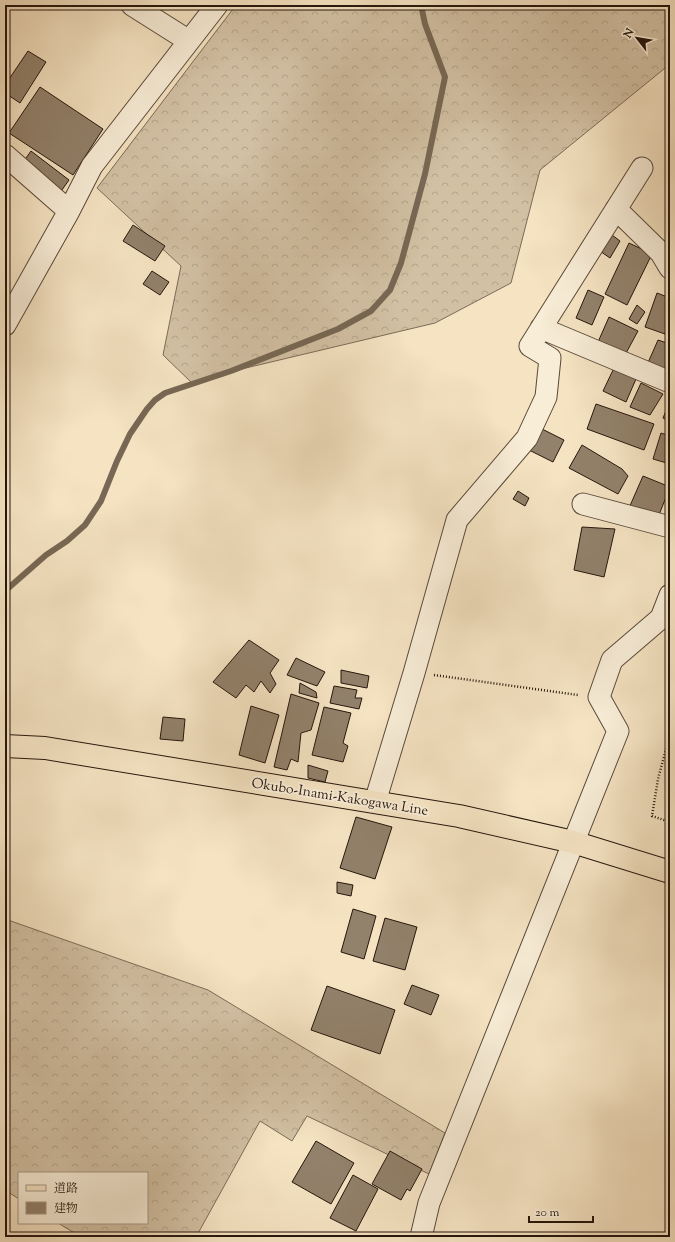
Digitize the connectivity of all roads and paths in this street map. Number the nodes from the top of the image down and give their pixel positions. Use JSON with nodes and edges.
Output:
{"nodes":[{"id":1,"x":132,"y":5,"type":"edge"},
{"id":2,"x":216,"y":5,"type":"edge"},
{"id":3,"x":189,"y":41,"type":"junction"},
{"id":4,"x":5,"y":155,"type":"edge"},
{"id":5,"x":642,"y":168,"type":"dead end"},
{"id":6,"x":616,"y":209,"type":"junction"},
{"id":7,"x":69,"y":211,"type":"junction"},
{"id":8,"x":670,"y":268,"type":"edge"},
{"id":9,"x":5,"y":325,"type":"edge"},
{"id":10,"x":541,"y":328,"type":"junction"},
{"id":11,"x":670,"y":382,"type":"edge"},
{"id":12,"x":583,"y":504,"type":"dead end"},
{"id":13,"x":670,"y":527,"type":"edge"},
{"id":14,"x":670,"y":595,"type":"edge"},
{"id":15,"x":414,"y":673,"type":"junction"},
{"id":16,"x":599,"y":698,"type":"junction"},
{"id":17,"x":670,"y":734,"type":"edge"},
{"id":18,"x":5,"y":746,"type":"edge"},
{"id":19,"x":375,"y":802,"type":"junction"},
{"id":20,"x":670,"y":822,"type":"edge"},
{"id":21,"x":573,"y":842,"type":"junction"},
{"id":22,"x":670,"y":872,"type":"edge"},
{"id":23,"x":421,"y":1237,"type":"edge"}],
"edges":[{"from":1,"to":3,"type":"street"},
{"from":2,"to":3,"type":"street"},
{"from":3,"to":7,"type":"street"},
{"from":4,"to":7,"type":"street"},
{"from":5,"to":6,"type":"street"},
{"from":6,"to":8,"type":"street"},
{"from":6,"to":10,"type":"street"},
{"from":7,"to":9,"type":"street"},
{"from":10,"to":11,"type":"street"},
{"from":10,"to":15,"type":"street"},
{"from":12,"to":13,"type":"street"},
{"from":14,"to":16,"type":"street"},
{"from":15,"to":16,"type":"path"},
{"from":15,"to":19,"type":"street"},
{"from":16,"to":21,"type":"street"},
{"from":17,"to":20,"type":"path"},
{"from":18,"to":19,"type":"main road","name":"Okubo-Inami-Kakogawa Line"},
{"from":19,"to":21,"type":"main road","name":"Okubo-Inami-Kakogawa Line"},
{"from":21,"to":22,"type":"main road","name":"Okubo-Inami-Kakogawa Line"},
{"from":21,"to":23,"type":"street"}]}
